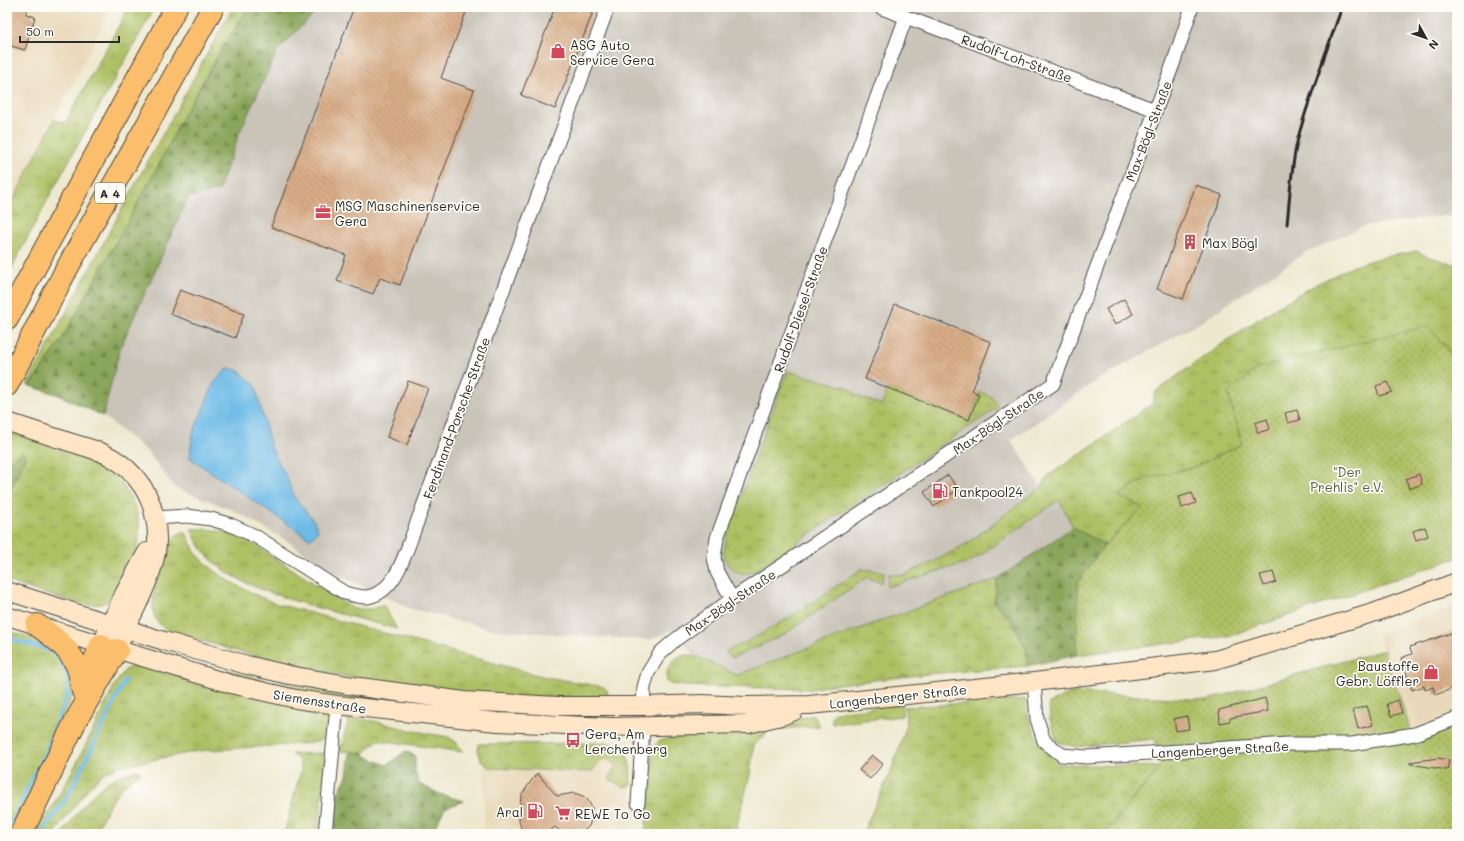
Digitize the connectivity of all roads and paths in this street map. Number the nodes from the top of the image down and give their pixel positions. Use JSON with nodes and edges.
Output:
{"nodes":[{"id":1,"x":176,"y":7,"type":"edge"},
{"id":2,"x":214,"y":7,"type":"edge"},
{"id":3,"x":608,"y":7,"type":"edge"},
{"id":4,"x":879,"y":7,"type":"edge"},
{"id":5,"x":1192,"y":7,"type":"edge"},
{"id":6,"x":906,"y":17,"type":"junction"},
{"id":7,"x":1155,"y":110,"type":"junction"},
{"id":8,"x":7,"y":319,"type":"edge"},
{"id":9,"x":8,"y":382,"type":"edge"},
{"id":10,"x":11,"y":423,"type":"dead end"},
{"id":11,"x":155,"y":518,"type":"junction"},
{"id":12,"x":1457,"y":582,"type":"edge"},
{"id":13,"x":7,"y":591,"type":"edge"},
{"id":14,"x":732,"y":600,"type":"junction"},
{"id":15,"x":7,"y":616,"type":"edge"},
{"id":16,"x":37,"y":625,"type":"junction"},
{"id":17,"x":118,"y":626,"type":"junction"},
{"id":18,"x":109,"y":648,"type":"junction"},
{"id":19,"x":1034,"y":682,"type":"junction"},
{"id":20,"x":83,"y":691,"type":"junction"},
{"id":21,"x":809,"y":704,"type":"junction"},
{"id":22,"x":337,"y":705,"type":"junction"},
{"id":23,"x":643,"y":706,"type":"junction"},
{"id":24,"x":1457,"y":718,"type":"edge"},
{"id":25,"x":76,"y":720,"type":"junction"},
{"id":26,"x":643,"y":727,"type":"junction"},
{"id":27,"x":638,"y":803,"type":"dead end"},
{"id":28,"x":21,"y":834,"type":"edge"},
{"id":29,"x":324,"y":834,"type":"edge"}],
"edges":[{"from":1,"to":8,"type":"highway","number":"A 4"},
{"from":2,"to":9,"type":"highway","number":"A 4"},
{"from":3,"to":11,"type":"street","name":"Ferdinand-Porsche-Straße"},
{"from":4,"to":6,"type":"street","name":"Rudolf-Loh-Straße"},
{"from":5,"to":7,"type":"street","name":"Max-Bögl-Straße"},
{"from":6,"to":7,"type":"street","name":"Rudolf-Loh-Straße"},
{"from":6,"to":14,"type":"street","name":"Rudolf-Diesel-Straße"},
{"from":7,"to":14,"type":"street","name":"Max-Bögl-Straße"},
{"from":10,"to":11,"type":"main road"},
{"from":11,"to":17,"type":"main road"},
{"from":12,"to":19,"type":"main road","name":"Langenberger Straße"},
{"from":13,"to":17,"type":"main road","name":"Siemensstraße"},
{"from":14,"to":23,"type":"street","name":"Max-Bögl-Straße"},
{"from":15,"to":16,"type":"main road","name":"Siemensstraße"},
{"from":16,"to":18,"type":"main road","name":"Siemensstraße"},
{"from":16,"to":20,"type":"highway"},
{"from":17,"to":18,"type":"main road"},
{"from":17,"to":23,"type":"main road","name":"Siemensstraße"},
{"from":18,"to":20,"type":"highway"},
{"from":18,"to":22,"type":"main road","name":"Siemensstraße"},
{"from":18,"to":25,"type":"highway"},
{"from":19,"to":21,"type":"main road","name":"Langenberger Straße"},
{"from":19,"to":24,"type":"street","name":"Langenberger Straße"},
{"from":20,"to":25,"type":"highway"},
{"from":21,"to":23,"type":"main road","name":"Langenberger Straße"},
{"from":21,"to":26,"type":"main road","name":"Langenberger Straße"},
{"from":22,"to":26,"type":"main road","name":"Siemensstraße"},
{"from":22,"to":29,"type":"street"},
{"from":23,"to":26,"type":"main road"},
{"from":25,"to":28,"type":"highway"},
{"from":26,"to":27,"type":"street"}]}
